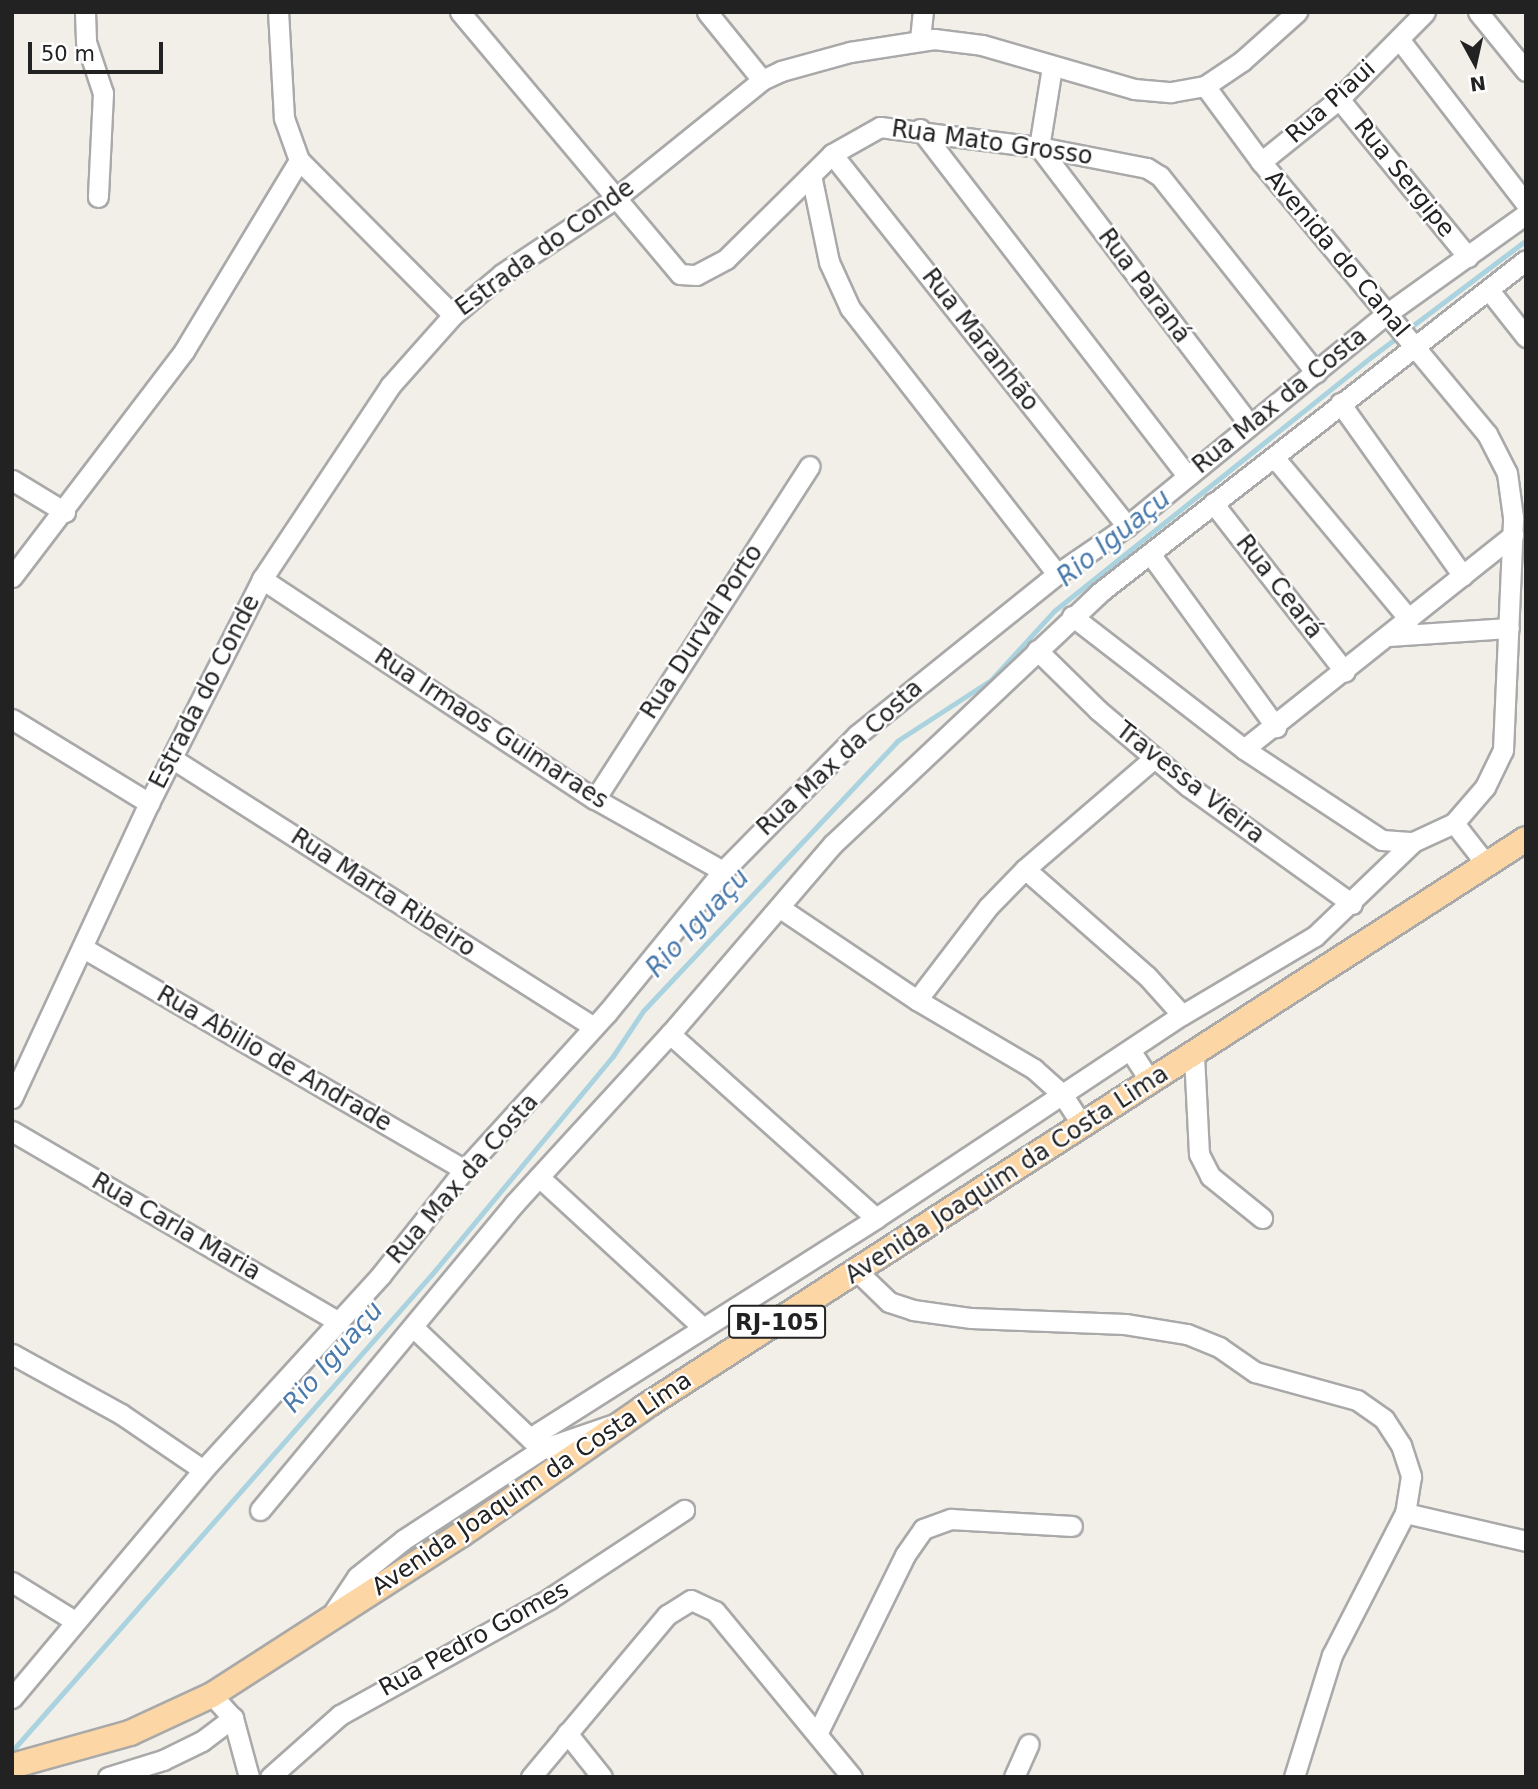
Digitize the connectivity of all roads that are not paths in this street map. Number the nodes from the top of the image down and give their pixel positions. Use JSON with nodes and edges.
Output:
{"nodes":[{"id":1,"x":85,"y":12,"type":"edge"},
{"id":2,"x":278,"y":12,"type":"edge"},
{"id":3,"x":460,"y":12,"type":"edge"},
{"id":4,"x":707,"y":12,"type":"edge"},
{"id":5,"x":923,"y":12,"type":"edge"},
{"id":6,"x":1297,"y":12,"type":"edge"},
{"id":7,"x":1425,"y":12,"type":"edge"},
{"id":8,"x":1478,"y":12,"type":"edge"},
{"id":9,"x":919,"y":39,"type":"junction"},
{"id":10,"x":1399,"y":39,"type":"junction"},
{"id":11,"x":1052,"y":67,"type":"junction"},
{"id":12,"x":1526,"y":71,"type":"edge"},
{"id":13,"x":762,"y":80,"type":"junction"},
{"id":14,"x":1205,"y":86,"type":"junction"},
{"id":15,"x":1339,"y":99,"type":"junction"},
{"id":16,"x":920,"y":129,"type":"junction"},
{"id":17,"x":1039,"y":147,"type":"junction"},
{"id":18,"x":832,"y":154,"type":"junction"},
{"id":19,"x":299,"y":160,"type":"junction"},
{"id":20,"x":1261,"y":162,"type":"junction"},
{"id":21,"x":811,"y":175,"type":"junction"},
{"id":22,"x":98,"y":197,"type":"dead end"},
{"id":23,"x":616,"y":198,"type":"junction"},
{"id":24,"x":1526,"y":204,"type":"edge"},
{"id":25,"x":1526,"y":214,"type":"edge"},
{"id":26,"x":1468,"y":257,"type":"junction"},
{"id":27,"x":1526,"y":260,"type":"edge"},
{"id":28,"x":1489,"y":290,"type":"junction"},
{"id":29,"x":453,"y":315,"type":"junction"},
{"id":30,"x":1387,"y":317,"type":"junction"},
{"id":31,"x":1526,"y":337,"type":"edge"},
{"id":32,"x":1414,"y":347,"type":"junction"},
{"id":33,"x":1316,"y":373,"type":"junction"},
{"id":34,"x":1340,"y":403,"type":"junction"},
{"id":35,"x":1249,"y":424,"type":"junction"},
{"id":36,"x":1274,"y":457,"type":"junction"},
{"id":37,"x":810,"y":466,"type":"dead end"},
{"id":38,"x":1507,"y":473,"type":"junction"},
{"id":39,"x":1187,"y":477,"type":"junction"},
{"id":40,"x":12,"y":481,"type":"edge"},
{"id":41,"x":1526,"y":481,"type":"edge"},
{"id":42,"x":1213,"y":503,"type":"junction"},
{"id":43,"x":65,"y":512,"type":"junction"},
{"id":44,"x":1127,"y":526,"type":"junction"},
{"id":45,"x":1513,"y":535,"type":"junction"},
{"id":46,"x":1151,"y":555,"type":"junction"},
{"id":47,"x":1056,"y":574,"type":"junction"},
{"id":48,"x":1463,"y":576,"type":"junction"},
{"id":49,"x":12,"y":577,"type":"edge"},
{"id":50,"x":262,"y":579,"type":"junction"},
{"id":51,"x":1072,"y":616,"type":"junction"},
{"id":52,"x":1409,"y":619,"type":"junction"},
{"id":53,"x":1509,"y":628,"type":"junction"},
{"id":54,"x":1388,"y":636,"type":"junction"},
{"id":55,"x":1037,"y":650,"type":"junction"},
{"id":56,"x":1345,"y":672,"type":"junction"},
{"id":57,"x":1526,"y":680,"type":"edge"},
{"id":58,"x":1507,"y":692,"type":"junction"},
{"id":59,"x":12,"y":719,"type":"edge"},
{"id":60,"x":1276,"y":727,"type":"junction"},
{"id":61,"x":1244,"y":749,"type":"junction"},
{"id":62,"x":1154,"y":758,"type":"junction"},
{"id":63,"x":173,"y":759,"type":"junction"},
{"id":64,"x":595,"y":799,"type":"junction"},
{"id":65,"x":149,"y":803,"type":"junction"},
{"id":66,"x":1454,"y":823,"type":"junction"},
{"id":67,"x":1526,"y":839,"type":"edge"},
{"id":68,"x":1413,"y":842,"type":"junction"},
{"id":69,"x":1486,"y":864,"type":"junction"},
{"id":70,"x":1025,"y":869,"type":"junction"},
{"id":71,"x":723,"y":871,"type":"junction"},
{"id":72,"x":1352,"y":904,"type":"junction"},
{"id":73,"x":780,"y":908,"type":"junction"},
{"id":74,"x":85,"y":949,"type":"junction"},
{"id":75,"x":917,"y":1000,"type":"junction"},
{"id":76,"x":1182,"y":1015,"type":"junction"},
{"id":77,"x":593,"y":1027,"type":"junction"},
{"id":78,"x":670,"y":1034,"type":"junction"},
{"id":79,"x":1130,"y":1050,"type":"junction"},
{"id":80,"x":1194,"y":1055,"type":"junction"},
{"id":81,"x":1151,"y":1082,"type":"junction"},
{"id":82,"x":1062,"y":1094,"type":"junction"},
{"id":83,"x":12,"y":1098,"type":"edge"},
{"id":84,"x":1083,"y":1126,"type":"junction"},
{"id":85,"x":12,"y":1131,"type":"edge"},
{"id":86,"x":464,"y":1170,"type":"junction"},
{"id":87,"x":539,"y":1177,"type":"junction"},
{"id":88,"x":1262,"y":1217,"type":"dead end"},
{"id":89,"x":877,"y":1218,"type":"junction"},
{"id":90,"x":858,"y":1272,"type":"junction"},
{"id":91,"x":339,"y":1322,"type":"junction"},
{"id":92,"x":414,"y":1328,"type":"junction"},
{"id":93,"x":703,"y":1328,"type":"junction"},
{"id":94,"x":12,"y":1354,"type":"edge"},
{"id":95,"x":621,"y":1422,"type":"junction"},
{"id":96,"x":536,"y":1444,"type":"junction"},
{"id":97,"x":204,"y":1471,"type":"junction"},
{"id":98,"x":260,"y":1510,"type":"dead end"},
{"id":99,"x":684,"y":1510,"type":"dead end"},
{"id":100,"x":1405,"y":1513,"type":"junction"},
{"id":101,"x":1072,"y":1526,"type":"dead end"},
{"id":102,"x":1526,"y":1541,"type":"edge"},
{"id":103,"x":12,"y":1582,"type":"edge"},
{"id":104,"x":331,"y":1616,"type":"junction"},
{"id":105,"x":75,"y":1621,"type":"junction"},
{"id":106,"x":212,"y":1695,"type":"junction"},
{"id":107,"x":12,"y":1698,"type":"edge"},
{"id":108,"x":233,"y":1718,"type":"junction"},
{"id":109,"x":818,"y":1732,"type":"junction"},
{"id":110,"x":567,"y":1733,"type":"junction"},
{"id":111,"x":1029,"y":1744,"type":"dead end"},
{"id":112,"x":12,"y":1766,"type":"edge"},
{"id":113,"x":108,"y":1777,"type":"edge"},
{"id":114,"x":249,"y":1777,"type":"edge"},
{"id":115,"x":270,"y":1777,"type":"edge"},
{"id":116,"x":531,"y":1777,"type":"edge"},
{"id":117,"x":602,"y":1777,"type":"edge"},
{"id":118,"x":852,"y":1777,"type":"edge"},
{"id":119,"x":1014,"y":1777,"type":"edge"},
{"id":120,"x":1294,"y":1777,"type":"edge"}],
"edges":[{"from":1,"to":22,"type":"street"},
{"from":2,"to":19,"type":"street"},
{"from":3,"to":23,"type":"street","name":"Rua Mato Grosso"},
{"from":4,"to":13,"type":"street"},
{"from":5,"to":9,"type":"street"},
{"from":6,"to":14,"type":"street","name":"Estrada do Conde"},
{"from":7,"to":10,"type":"street","name":"Rua Piaui"},
{"from":8,"to":12,"type":"street"},
{"from":9,"to":11,"type":"street","name":"Estrada do Conde"},
{"from":9,"to":13,"type":"street","name":"Estrada do Conde"},
{"from":10,"to":15,"type":"street","name":"Rua Piaui"},
{"from":10,"to":24,"type":"street"},
{"from":11,"to":14,"type":"street","name":"Estrada do Conde"},
{"from":11,"to":17,"type":"street"},
{"from":13,"to":23,"type":"street","name":"Estrada do Conde"},
{"from":14,"to":20,"type":"street","name":"Avenida do Canal"},
{"from":15,"to":20,"type":"street","name":"Rua Piaui"},
{"from":15,"to":26,"type":"street","name":"Rua Sergipe"},
{"from":16,"to":17,"type":"street","name":"Rua Mato Grosso"},
{"from":16,"to":18,"type":"street","name":"Rua Mato Grosso"},
{"from":16,"to":39,"type":"street"},
{"from":17,"to":33,"type":"street","name":"Rua Mato Grosso"},
{"from":17,"to":35,"type":"street","name":"Rua Paraná"},
{"from":18,"to":21,"type":"street","name":"Rua Mato Grosso"},
{"from":18,"to":44,"type":"street","name":"Rua Maranhão"},
{"from":19,"to":29,"type":"street"},
{"from":19,"to":43,"type":"street"},
{"from":20,"to":30,"type":"street","name":"Avenida do Canal"},
{"from":21,"to":23,"type":"street","name":"Rua Mato Grosso"},
{"from":21,"to":47,"type":"street"},
{"from":23,"to":29,"type":"street","name":"Estrada do Conde"},
{"from":25,"to":26,"type":"street","name":"Rua Max da Costa"},
{"from":26,"to":30,"type":"street","name":"Rua Max da Costa"},
{"from":27,"to":28,"type":"street","name":"Rua Max da Costa"},
{"from":28,"to":31,"type":"street"},
{"from":28,"to":32,"type":"street","name":"Rua Max da Costa"},
{"from":29,"to":50,"type":"street","name":"Estrada do Conde"},
{"from":30,"to":32,"type":"street","name":"Avenida do Canal"},
{"from":30,"to":33,"type":"street","name":"Rua Max da Costa"},
{"from":32,"to":34,"type":"street","name":"Rua Max da Costa"},
{"from":32,"to":38,"type":"street","name":"Avenida do Canal"},
{"from":33,"to":35,"type":"street","name":"Rua Max da Costa"},
{"from":34,"to":36,"type":"street","name":"Rua Max da Costa"},
{"from":34,"to":48,"type":"street"},
{"from":35,"to":39,"type":"street","name":"Rua Max da Costa"},
{"from":36,"to":42,"type":"street","name":"Rua Max da Costa"},
{"from":36,"to":52,"type":"street"},
{"from":37,"to":64,"type":"street","name":"Rua Durval Porto"},
{"from":38,"to":41,"type":"street"},
{"from":38,"to":45,"type":"street"},
{"from":39,"to":44,"type":"street","name":"Rua Max da Costa"},
{"from":40,"to":43,"type":"street"},
{"from":42,"to":46,"type":"street","name":"Rua Max da Costa"},
{"from":42,"to":56,"type":"street","name":"Rua Ceará"},
{"from":43,"to":49,"type":"street"},
{"from":44,"to":47,"type":"street","name":"Rua Max da Costa"},
{"from":45,"to":48,"type":"street"},
{"from":45,"to":53,"type":"street"},
{"from":46,"to":51,"type":"street","name":"Rua Max da Costa"},
{"from":46,"to":60,"type":"street"},
{"from":47,"to":71,"type":"street","name":"Rua Max da Costa"},
{"from":48,"to":52,"type":"street"},
{"from":50,"to":63,"type":"street","name":"Estrada do Conde"},
{"from":50,"to":64,"type":"street","name":"Rua Irmaos Guimaraes"},
{"from":51,"to":55,"type":"street","name":"Rua Max da Costa"},
{"from":51,"to":61,"type":"street"},
{"from":52,"to":54,"type":"street"},
{"from":53,"to":54,"type":"street"},
{"from":53,"to":58,"type":"street"},
{"from":54,"to":56,"type":"street"},
{"from":55,"to":62,"type":"street","name":"Travessa Vieira"},
{"from":55,"to":73,"type":"street","name":"Rua Max da Costa"},
{"from":56,"to":60,"type":"street"},
{"from":57,"to":58,"type":"street"},
{"from":58,"to":66,"type":"street"},
{"from":59,"to":65,"type":"street"},
{"from":60,"to":61,"type":"street"},
{"from":61,"to":68,"type":"street"},
{"from":62,"to":70,"type":"street"},
{"from":62,"to":72,"type":"street","name":"Travessa Vieira"},
{"from":63,"to":65,"type":"street","name":"Estrada do Conde"},
{"from":63,"to":77,"type":"street","name":"Rua Marta Ribeiro"},
{"from":64,"to":71,"type":"street","name":"Rua Irmaos Guimaraes"},
{"from":65,"to":74,"type":"street","name":"Estrada do Conde"},
{"from":66,"to":68,"type":"street"},
{"from":66,"to":69,"type":"street"},
{"from":67,"to":69,"type":"main road","name":"Avenida Joaquim da Costa Lima","number":"RJ-105"},
{"from":68,"to":72,"type":"street"},
{"from":69,"to":80,"type":"main road","name":"Avenida Joaquim da Costa Lima","number":"RJ-105"},
{"from":70,"to":75,"type":"street"},
{"from":70,"to":76,"type":"street"},
{"from":71,"to":77,"type":"street","name":"Rua Max da Costa"},
{"from":72,"to":76,"type":"street"},
{"from":73,"to":75,"type":"street"},
{"from":73,"to":78,"type":"street","name":"Rua Max da Costa"},
{"from":74,"to":83,"type":"street","name":"Estrada do Conde"},
{"from":74,"to":86,"type":"street","name":"Rua Abilio de Andrade"},
{"from":75,"to":82,"type":"street"},
{"from":76,"to":79,"type":"street"},
{"from":77,"to":86,"type":"street","name":"Rua Max da Costa"},
{"from":78,"to":87,"type":"street","name":"Rua Max da Costa"},
{"from":78,"to":89,"type":"street"},
{"from":79,"to":81,"type":"street"},
{"from":79,"to":82,"type":"street"},
{"from":80,"to":81,"type":"main road","name":"Avenida Joaquim da Costa Lima","number":"RJ-105"},
{"from":80,"to":88,"type":"street"},
{"from":81,"to":84,"type":"main road","name":"Avenida Joaquim da Costa Lima","number":"RJ-105"},
{"from":82,"to":84,"type":"street"},
{"from":82,"to":89,"type":"street"},
{"from":84,"to":90,"type":"main road","name":"Avenida Joaquim da Costa Lima","number":"RJ-105"},
{"from":85,"to":91,"type":"street","name":"Rua Carla Maria"},
{"from":86,"to":91,"type":"street","name":"Rua Max da Costa"},
{"from":87,"to":92,"type":"street","name":"Rua Max da Costa"},
{"from":87,"to":93,"type":"street"},
{"from":89,"to":93,"type":"street"},
{"from":90,"to":95,"type":"main road","name":"Avenida Joaquim da Costa Lima","number":"RJ-105"},
{"from":90,"to":100,"type":"street"},
{"from":91,"to":97,"type":"street","name":"Rua Max da Costa"},
{"from":92,"to":96,"type":"street"},
{"from":92,"to":98,"type":"street","name":"Rua Max da Costa"},
{"from":93,"to":96,"type":"street"},
{"from":94,"to":97,"type":"street"},
{"from":95,"to":96,"type":"street"},
{"from":95,"to":104,"type":"main road","name":"Avenida Joaquim da Costa Lima","number":"RJ-105"},
{"from":96,"to":104,"type":"street"},
{"from":97,"to":105,"type":"street","name":"Rua Max da Costa"},
{"from":99,"to":115,"type":"street","name":"Rua Pedro Gomes"},
{"from":100,"to":102,"type":"street"},
{"from":100,"to":120,"type":"street"},
{"from":101,"to":109,"type":"street"},
{"from":103,"to":105,"type":"street"},
{"from":104,"to":106,"type":"main road","name":"Avenida Joaquim da Costa Lima","number":"RJ-105"},
{"from":105,"to":107,"type":"street","name":"Rua Max da Costa"},
{"from":106,"to":108,"type":"street"},
{"from":106,"to":112,"type":"main road","name":"Avenida Joaquim da Costa Lima","number":"RJ-105"},
{"from":108,"to":113,"type":"street"},
{"from":108,"to":114,"type":"street"},
{"from":109,"to":110,"type":"street"},
{"from":109,"to":118,"type":"street"},
{"from":110,"to":116,"type":"street"},
{"from":110,"to":117,"type":"street"},
{"from":111,"to":119,"type":"street"}]}
